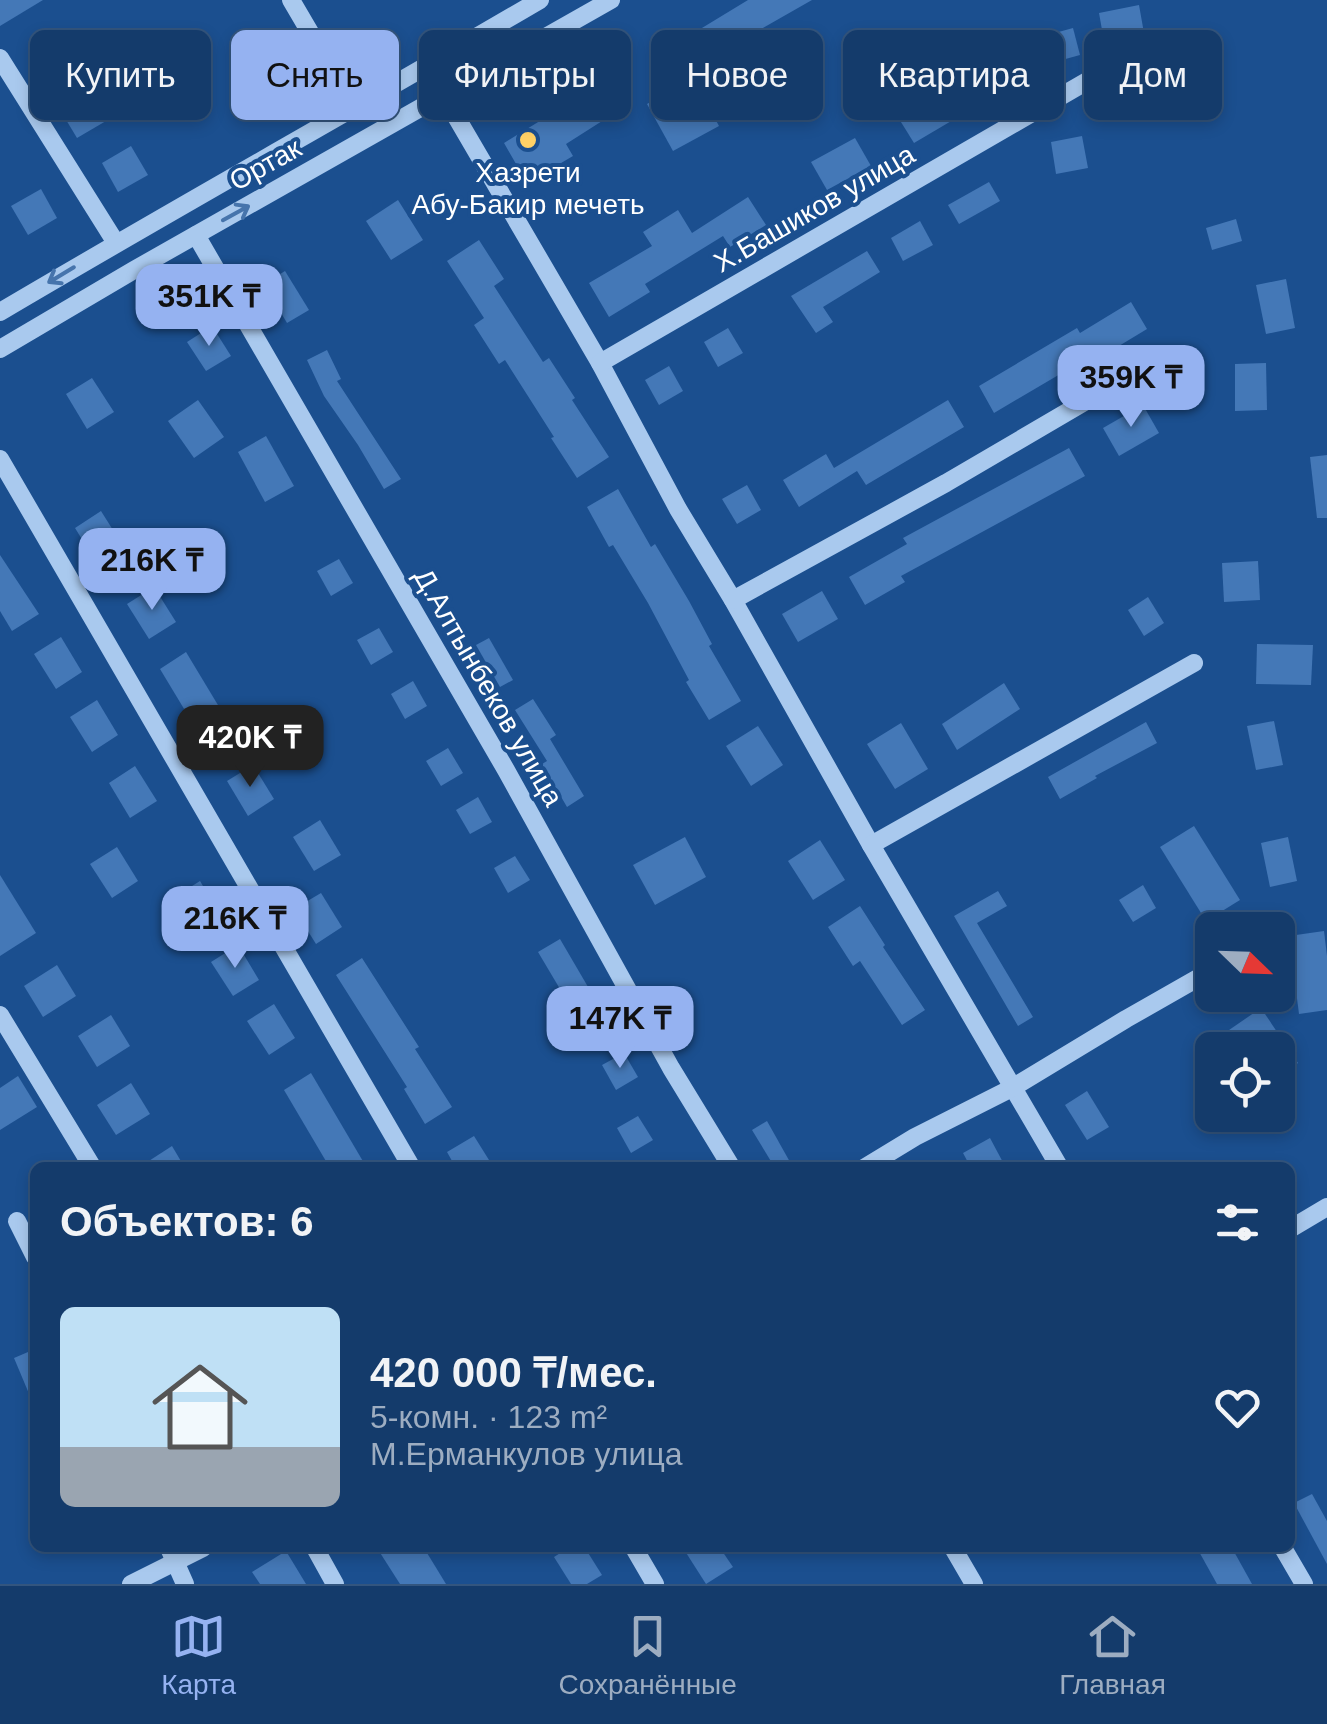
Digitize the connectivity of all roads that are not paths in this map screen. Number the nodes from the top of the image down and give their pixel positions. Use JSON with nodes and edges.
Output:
{"nodes":[{"id":1,"x":291,"y":0,"type":"edge"},
{"id":2,"x":540,"y":0,"type":"edge"},
{"id":3,"x":611,"y":0,"type":"edge"},
{"id":4,"x":309,"y":30,"type":"edge"},
{"id":5,"x":559,"y":30,"type":"edge"},
{"id":6,"x":0,"y":58,"type":"edge"},
{"id":7,"x":399,"y":83,"type":"edge"},
{"id":8,"x":1084,"y":83,"type":"edge"},
{"id":9,"x":419,"y":110,"type":"edge"},
{"id":10,"x":335,"y":120,"type":"edge"},
{"id":11,"x":458,"y":120,"type":"edge"},
{"id":12,"x":196,"y":235,"type":"junction"},
{"id":13,"x":116,"y":242,"type":"junction"},
{"id":14,"x":0,"y":312,"type":"edge"},
{"id":15,"x":0,"y":349,"type":"edge"},
{"id":16,"x":1156,"y":360,"type":"dead end"},
{"id":17,"x":600,"y":363,"type":"junction"},
{"id":18,"x":0,"y":458,"type":"edge"},
{"id":19,"x":733,"y":600,"type":"junction"},
{"id":20,"x":1194,"y":663,"type":"dead end"},
{"id":21,"x":871,"y":845,"type":"junction"},
{"id":22,"x":1195,"y":980,"type":"edge"},
{"id":23,"x":0,"y":1015,"type":"edge"},
{"id":24,"x":1012,"y":1088,"type":"junction"},
{"id":25,"x":90,"y":1162,"type":"edge"},
{"id":26,"x":409,"y":1162,"type":"edge"},
{"id":27,"x":728,"y":1162,"type":"edge"},
{"id":28,"x":874,"y":1162,"type":"edge"},
{"id":29,"x":1056,"y":1162,"type":"edge"},
{"id":30,"x":1327,"y":1207,"type":"edge"},
{"id":31,"x":17,"y":1221,"type":"dead end"},
{"id":32,"x":1295,"y":1226,"type":"edge"},
{"id":33,"x":30,"y":1247,"type":"edge"},
{"id":34,"x":317,"y":1552,"type":"edge"},
{"id":35,"x":636,"y":1552,"type":"edge"},
{"id":36,"x":955,"y":1552,"type":"edge"},
{"id":37,"x":1285,"y":1552,"type":"edge"},
{"id":38,"x":172,"y":1554,"type":"edge"},
{"id":39,"x":131,"y":1584,"type":"edge"},
{"id":40,"x":184,"y":1584,"type":"edge"},
{"id":41,"x":334,"y":1584,"type":"edge"},
{"id":42,"x":656,"y":1584,"type":"edge"},
{"id":43,"x":974,"y":1584,"type":"edge"},
{"id":44,"x":1304,"y":1584,"type":"edge"}],
"edges":[{"from":1,"to":4,"type":"street"},
{"from":2,"to":7,"type":"street","name":"Ортак"},
{"from":3,"to":5,"type":"street","name":"Ортак"},
{"from":6,"to":13,"type":"street"},
{"from":8,"to":17,"type":"street","name":"Х.Башиков улица"},
{"from":12,"to":9,"type":"street","name":"Ортак","one_way":true},
{"from":10,"to":13,"type":"street","name":"Ортак"},
{"from":11,"to":17,"type":"street"},
{"from":12,"to":15,"type":"street","name":"Ортак"},
{"from":12,"to":27,"type":"street","name":"Д.Алтынбеков улица"},
{"from":13,"to":14,"type":"street","name":"Ортак","one_way":true},
{"from":16,"to":19,"type":"street"},
{"from":17,"to":19,"type":"street"},
{"from":18,"to":26,"type":"street"},
{"from":19,"to":21,"type":"street"},
{"from":20,"to":21,"type":"street"},
{"from":21,"to":24,"type":"street"},
{"from":22,"to":24,"type":"street"},
{"from":23,"to":25,"type":"street"},
{"from":24,"to":28,"type":"street"},
{"from":24,"to":29,"type":"street"},
{"from":30,"to":32,"type":"street"},
{"from":31,"to":33,"type":"street"},
{"from":34,"to":41,"type":"street"},
{"from":35,"to":42,"type":"street"},
{"from":36,"to":43,"type":"street"},
{"from":37,"to":44,"type":"street"},
{"from":38,"to":39,"type":"street"},
{"from":38,"to":40,"type":"street"}]}
